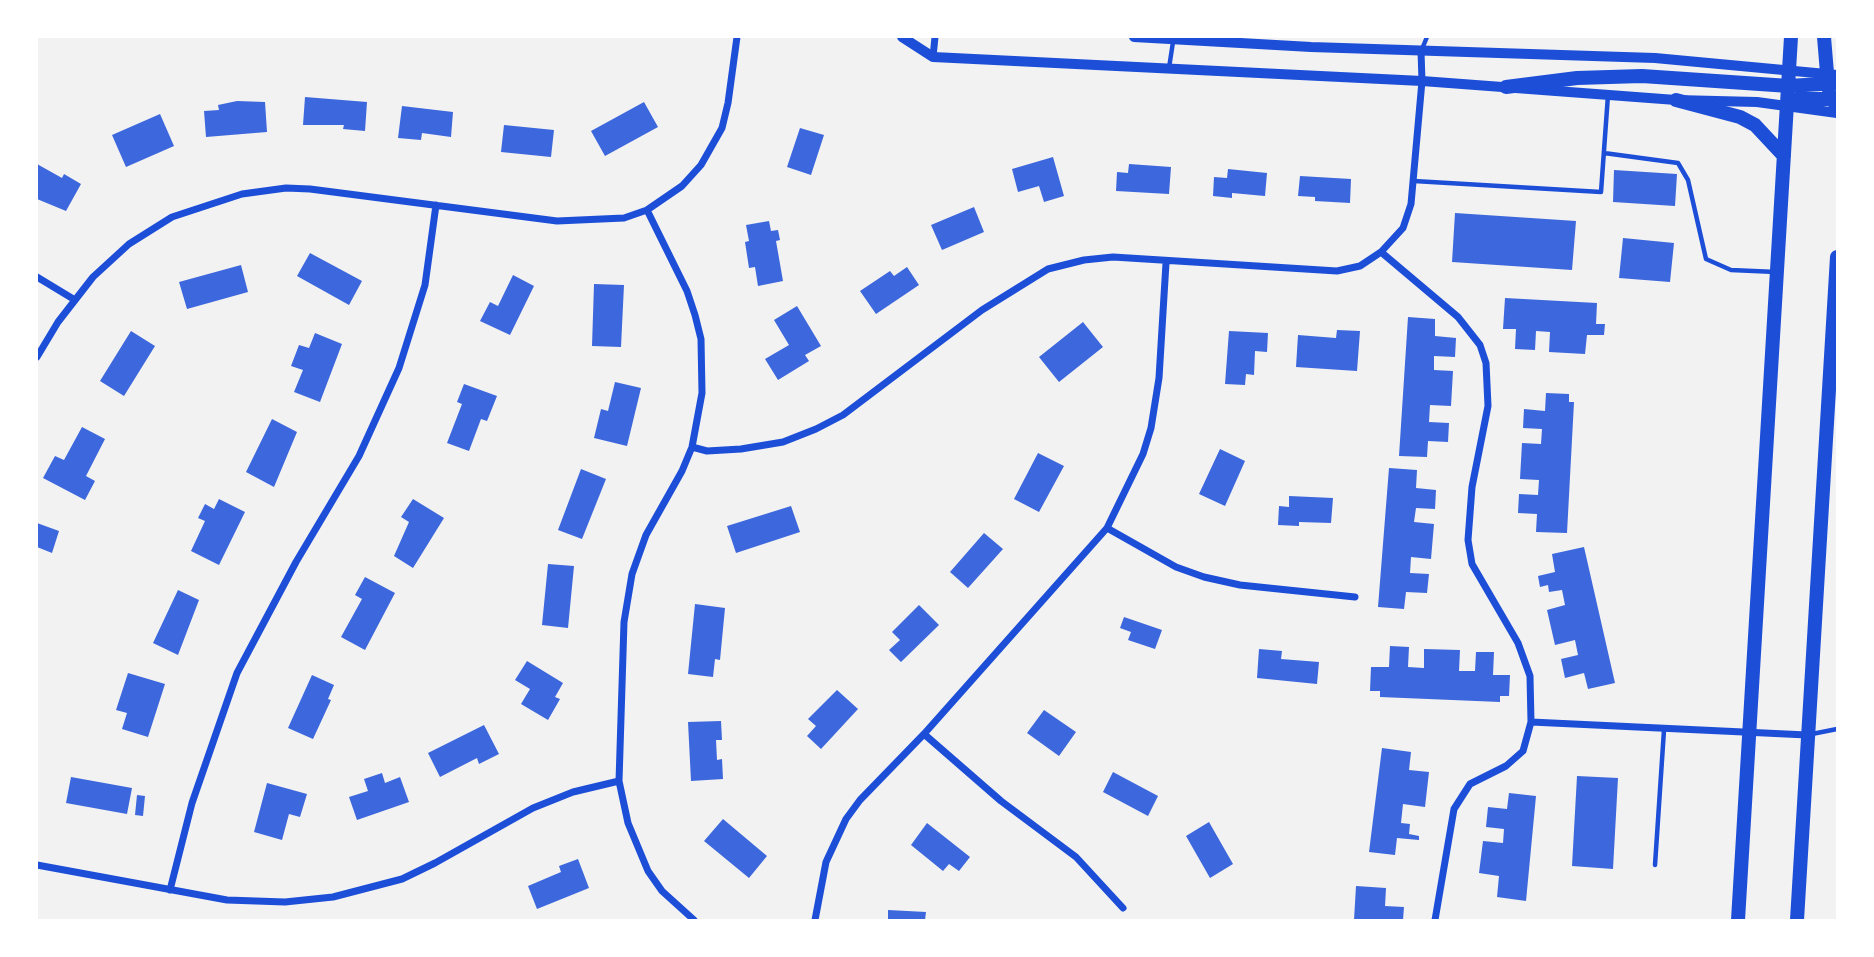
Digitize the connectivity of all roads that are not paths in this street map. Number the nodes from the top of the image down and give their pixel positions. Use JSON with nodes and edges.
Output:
{"nodes":[{"id":1,"x":737,"y":37,"type":"edge"},
{"id":2,"x":902,"y":37,"type":"edge"},
{"id":3,"x":935,"y":37,"type":"edge"},
{"id":4,"x":1134,"y":37,"type":"edge"},
{"id":5,"x":1427,"y":37,"type":"edge"},
{"id":6,"x":1791,"y":37,"type":"edge"},
{"id":7,"x":1824,"y":37,"type":"edge"},
{"id":8,"x":1173,"y":38,"type":"edge"},
{"id":9,"x":1421,"y":51,"type":"junction"},
{"id":10,"x":933,"y":57,"type":"junction"},
{"id":11,"x":1169,"y":69,"type":"junction"},
{"id":12,"x":1790,"y":69,"type":"junction"},
{"id":13,"x":1422,"y":81,"type":"junction"},
{"id":14,"x":1789,"y":86,"type":"junction"},
{"id":15,"x":1506,"y":87,"type":"junction"},
{"id":16,"x":1833,"y":88,"type":"edge"},
{"id":17,"x":1608,"y":95,"type":"junction"},
{"id":18,"x":1676,"y":100,"type":"junction"},
{"id":19,"x":1787,"y":104,"type":"junction"},
{"id":20,"x":1837,"y":113,"type":"edge"},
{"id":21,"x":1604,"y":153,"type":"junction"},
{"id":22,"x":1784,"y":156,"type":"junction"},
{"id":23,"x":1414,"y":181,"type":"junction"},
{"id":24,"x":436,"y":205,"type":"junction"},
{"id":25,"x":647,"y":210,"type":"junction"},
{"id":26,"x":1381,"y":253,"type":"junction"},
{"id":27,"x":1837,"y":257,"type":"edge"},
{"id":28,"x":1166,"y":262,"type":"junction"},
{"id":29,"x":1778,"y":272,"type":"junction"},
{"id":30,"x":37,"y":277,"type":"edge"},
{"id":31,"x":75,"y":300,"type":"junction"},
{"id":32,"x":37,"y":357,"type":"edge"},
{"id":33,"x":692,"y":447,"type":"junction"},
{"id":34,"x":1831,"y":476,"type":"edge"},
{"id":35,"x":1107,"y":528,"type":"junction"},
{"id":36,"x":1355,"y":597,"type":"dead end"},
{"id":37,"x":1531,"y":722,"type":"junction"},
{"id":38,"x":1837,"y":729,"type":"edge"},
{"id":39,"x":1664,"y":730,"type":"junction"},
{"id":40,"x":1751,"y":732,"type":"junction"},
{"id":41,"x":924,"y":734,"type":"junction"},
{"id":42,"x":1807,"y":735,"type":"junction"},
{"id":43,"x":619,"y":781,"type":"junction"},
{"id":44,"x":37,"y":865,"type":"edge"},
{"id":45,"x":1655,"y":865,"type":"dead end"},
{"id":46,"x":170,"y":890,"type":"junction"},
{"id":47,"x":1123,"y":908,"type":"dead end"},
{"id":48,"x":694,"y":920,"type":"edge"},
{"id":49,"x":815,"y":920,"type":"edge"},
{"id":50,"x":1435,"y":920,"type":"edge"},
{"id":51,"x":1738,"y":920,"type":"edge"},
{"id":52,"x":1797,"y":920,"type":"edge"}],
"edges":[{"from":1,"to":25,"type":"street"},
{"from":2,"to":10,"type":"street"},
{"from":3,"to":10,"type":"street"},
{"from":4,"to":8,"type":"street"},
{"from":5,"to":9,"type":"lane"},
{"from":6,"to":12,"type":"main road"},
{"from":7,"to":16,"type":"main road"},
{"from":8,"to":9,"type":"street"},
{"from":8,"to":11,"type":"lane"},
{"from":9,"to":12,"type":"street"},
{"from":9,"to":13,"type":"street"},
{"from":10,"to":11,"type":"street"},
{"from":11,"to":13,"type":"street"},
{"from":12,"to":14,"type":"main road"},
{"from":12,"to":16,"type":"street"},
{"from":13,"to":15,"type":"street"},
{"from":13,"to":23,"type":"street"},
{"from":14,"to":15,"type":"main road"},
{"from":14,"to":16,"type":"main road"},
{"from":14,"to":19,"type":"main road"},
{"from":15,"to":17,"type":"street"},
{"from":16,"to":19,"type":"main road"},
{"from":17,"to":18,"type":"street"},
{"from":17,"to":21,"type":"lane"},
{"from":18,"to":19,"type":"street"},
{"from":18,"to":22,"type":"main road"},
{"from":19,"to":20,"type":"street"},
{"from":19,"to":22,"type":"main road"},
{"from":21,"to":23,"type":"lane"},
{"from":21,"to":29,"type":"lane"},
{"from":22,"to":29,"type":"main road"},
{"from":23,"to":26,"type":"street"},
{"from":24,"to":25,"type":"street"},
{"from":24,"to":31,"type":"street"},
{"from":24,"to":46,"type":"street"},
{"from":25,"to":33,"type":"street"},
{"from":26,"to":28,"type":"street"},
{"from":26,"to":37,"type":"street"},
{"from":27,"to":34,"type":"main road"},
{"from":28,"to":33,"type":"street"},
{"from":28,"to":35,"type":"street"},
{"from":29,"to":40,"type":"main road"},
{"from":30,"to":31,"type":"street"},
{"from":31,"to":32,"type":"street"},
{"from":33,"to":43,"type":"street"},
{"from":34,"to":42,"type":"main road"},
{"from":35,"to":36,"type":"street"},
{"from":35,"to":41,"type":"street"},
{"from":37,"to":39,"type":"street"},
{"from":37,"to":50,"type":"street"},
{"from":38,"to":42,"type":"lane"},
{"from":39,"to":40,"type":"street"},
{"from":39,"to":45,"type":"lane"},
{"from":40,"to":42,"type":"street"},
{"from":40,"to":51,"type":"main road"},
{"from":41,"to":47,"type":"street"},
{"from":41,"to":49,"type":"street"},
{"from":42,"to":52,"type":"main road"},
{"from":43,"to":46,"type":"street"},
{"from":43,"to":48,"type":"street"},
{"from":44,"to":46,"type":"street"}]}
